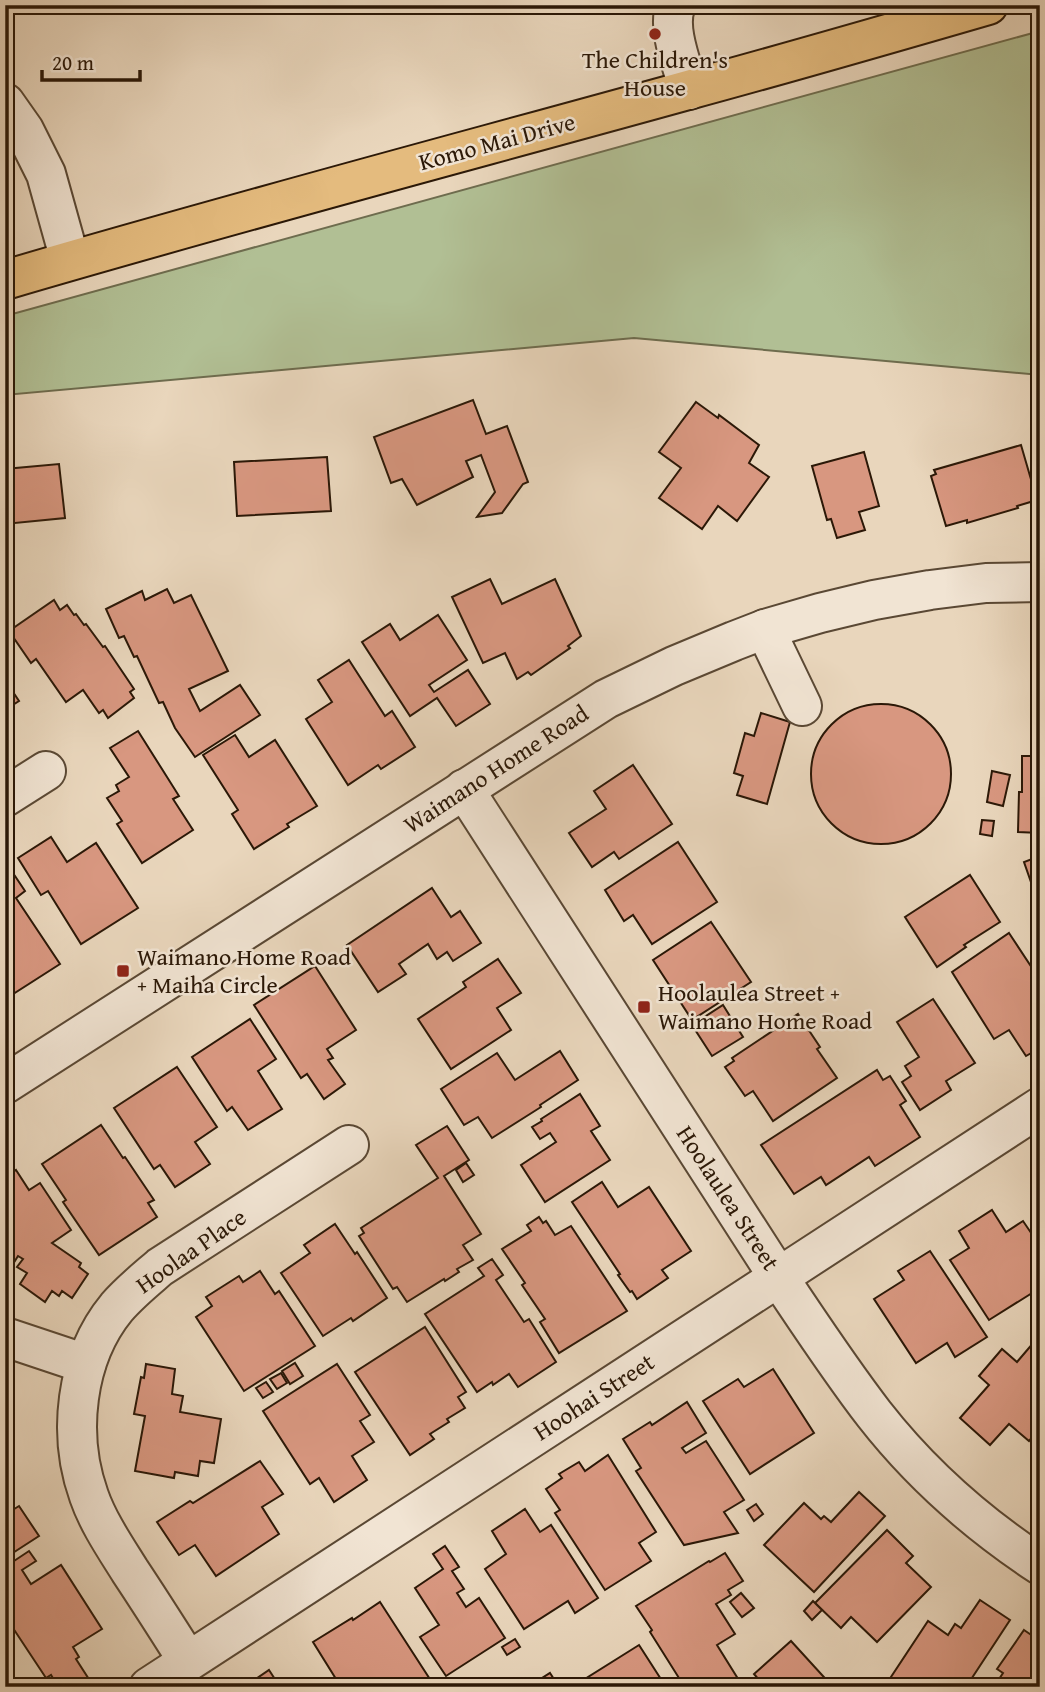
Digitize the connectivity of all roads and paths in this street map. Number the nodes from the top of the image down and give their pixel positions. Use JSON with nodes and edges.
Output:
{"nodes":[{"id":1,"x":676,"y":5,"type":"edge"},
{"id":2,"x":988,"y":5,"type":"edge"},
{"id":3,"x":689,"y":90,"type":"junction"},
{"id":4,"x":5,"y":103,"type":"edge"},
{"id":5,"x":70,"y":260,"type":"junction"},
{"id":6,"x":5,"y":280,"type":"edge"},
{"id":7,"x":1040,"y":582,"type":"edge"},
{"id":8,"x":765,"y":629,"type":"junction"},
{"id":9,"x":802,"y":706,"type":"dead end"},
{"id":10,"x":46,"y":771,"type":"dead end"},
{"id":11,"x":464,"y":789,"type":"junction"},
{"id":12,"x":5,"y":797,"type":"edge"},
{"id":13,"x":5,"y":1084,"type":"edge"},
{"id":14,"x":1040,"y":1107,"type":"edge"},
{"id":15,"x":349,"y":1145,"type":"dead end"},
{"id":16,"x":779,"y":1278,"type":"junction"},
{"id":17,"x":5,"y":1337,"type":"edge"},
{"id":18,"x":86,"y":1364,"type":"junction"},
{"id":19,"x":1040,"y":1565,"type":"edge"},
{"id":20,"x":188,"y":1661,"type":"junction"},
{"id":21,"x":149,"y":1687,"type":"edge"}],
"edges":[{"from":1,"to":3,"type":"street"},
{"from":2,"to":3,"type":"main road","name":"Komo Mai Drive"},
{"from":3,"to":5,"type":"main road","name":"Komo Mai Drive"},
{"from":4,"to":5,"type":"street"},
{"from":5,"to":6,"type":"main road","name":"Komo Mai Drive"},
{"from":7,"to":8,"type":"street","name":"Waimano Home Road"},
{"from":8,"to":9,"type":"street"},
{"from":8,"to":11,"type":"street","name":"Waimano Home Road"},
{"from":10,"to":12,"type":"street"},
{"from":11,"to":13,"type":"street","name":"Waimano Home Road"},
{"from":11,"to":16,"type":"street","name":"Hoolaulea Street"},
{"from":14,"to":16,"type":"street","name":"Hoohai Street"},
{"from":15,"to":18,"type":"street","name":"Hoolaa Place"},
{"from":16,"to":19,"type":"street","name":"Hoolaulea Street"},
{"from":16,"to":20,"type":"street","name":"Hoohai Street"},
{"from":17,"to":18,"type":"street"},
{"from":18,"to":20,"type":"street","name":"Hoolaa Place"},
{"from":20,"to":21,"type":"street","name":"Hoohai Street"}]}
